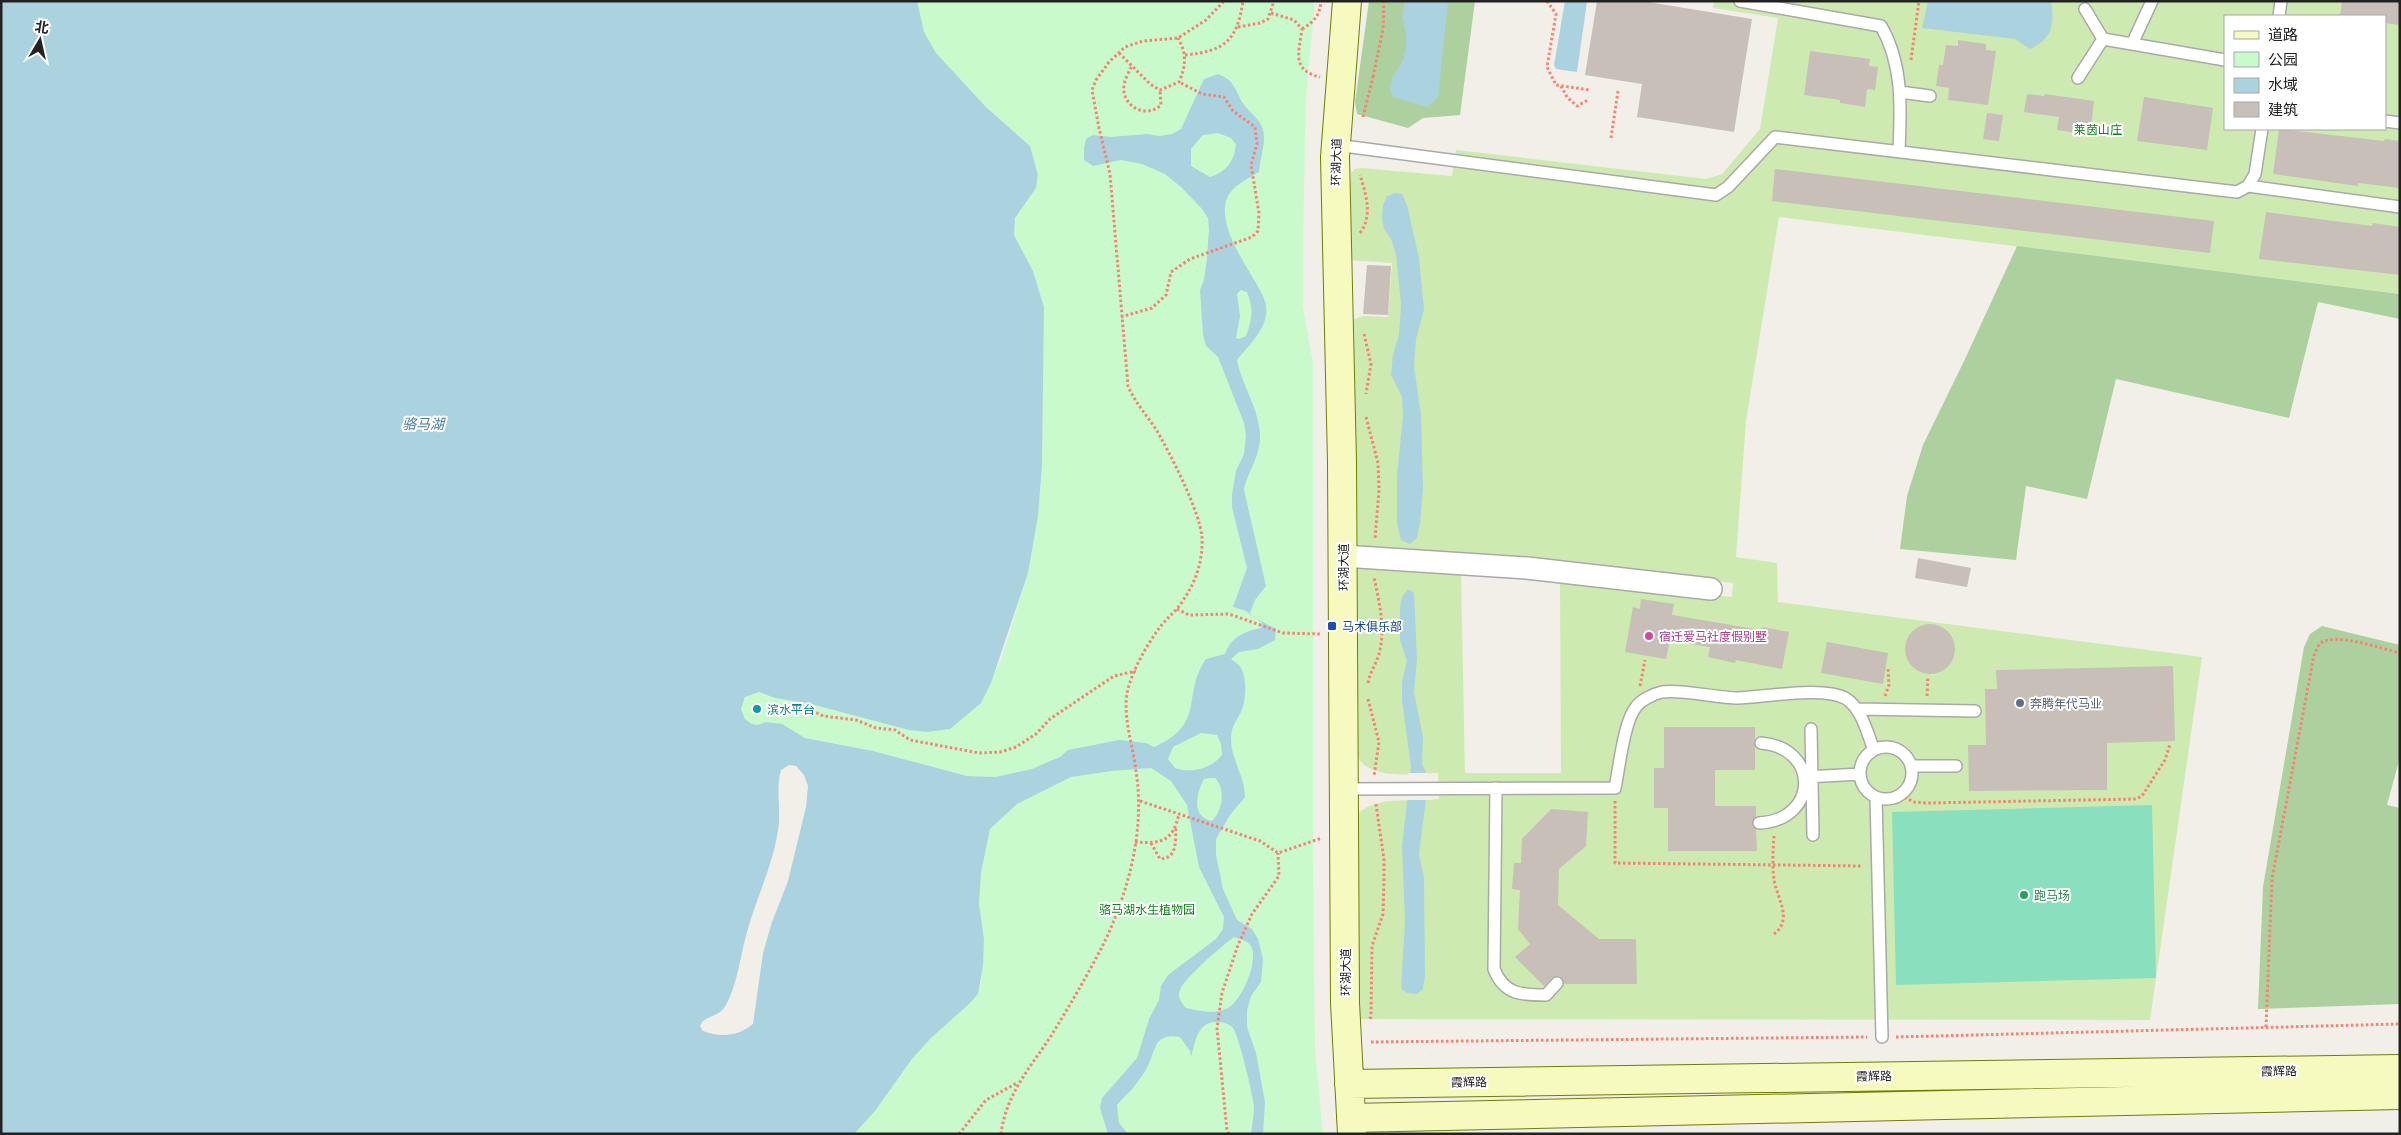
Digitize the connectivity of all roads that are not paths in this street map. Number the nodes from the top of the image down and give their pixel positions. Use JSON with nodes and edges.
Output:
{"nodes":[{"id":1,"x":1347,"y":1,"type":"edge"},
{"id":2,"x":1740,"y":1,"type":"edge"},
{"id":3,"x":2152,"y":1,"type":"edge"},
{"id":4,"x":2281,"y":1,"type":"edge"},
{"id":5,"x":2085,"y":8,"type":"dead end"},
{"id":6,"x":2279,"y":15,"type":"edge"},
{"id":7,"x":2103,"y":39,"type":"junction"},
{"id":8,"x":2132,"y":44,"type":"junction"},
{"id":9,"x":2224,"y":60,"type":"edge"},
{"id":10,"x":2078,"y":78,"type":"dead end"},
{"id":11,"x":1900,"y":92,"type":"junction"},
{"id":12,"x":1930,"y":96,"type":"dead end"},
{"id":13,"x":2386,"y":121,"type":"edge"},
{"id":14,"x":2400,"y":123,"type":"edge"},
{"id":15,"x":2262,"y":130,"type":"edge"},
{"id":16,"x":1336,"y":145,"type":"junction"},
{"id":17,"x":1898,"y":150,"type":"junction"},
{"id":18,"x":2248,"y":186,"type":"junction"},
{"id":19,"x":2400,"y":207,"type":"edge"},
{"id":20,"x":1342,"y":556,"type":"junction"},
{"id":21,"x":1711,"y":589,"type":"dead end"},
{"id":22,"x":1857,"y":709,"type":"junction"},
{"id":23,"x":1975,"y":711,"type":"dead end"},
{"id":24,"x":1811,"y":729,"type":"dead end"},
{"id":25,"x":1761,"y":743,"type":"dead end"},
{"id":26,"x":1874,"y":750,"type":"junction"},
{"id":27,"x":1911,"y":766,"type":"junction"},
{"id":28,"x":1956,"y":766,"type":"dead end"},
{"id":29,"x":1860,"y":774,"type":"junction"},
{"id":30,"x":1808,"y":777,"type":"junction"},
{"id":31,"x":1344,"y":788,"type":"junction"},
{"id":32,"x":1496,"y":788,"type":"junction"},
{"id":33,"x":1876,"y":797,"type":"junction"},
{"id":34,"x":1759,"y":823,"type":"dead end"},
{"id":35,"x":1813,"y":835,"type":"dead end"},
{"id":36,"x":1557,"y":983,"type":"dead end"},
{"id":37,"x":1882,"y":1037,"type":"road end"},
{"id":38,"x":2400,"y":1069,"type":"edge"},
{"id":39,"x":1349,"y":1084,"type":"junction"},
{"id":40,"x":2400,"y":1094,"type":"edge"},
{"id":41,"x":1351,"y":1126,"type":"edge"}],
"edges":[{"from":1,"to":16,"type":"street","name":"环湖大道"},
{"from":2,"to":11,"type":"lane"},
{"from":3,"to":8,"type":"lane"},
{"from":4,"to":6,"type":"lane"},
{"from":5,"to":7,"type":"lane"},
{"from":7,"to":8,"type":"lane"},
{"from":7,"to":10,"type":"lane"},
{"from":8,"to":9,"type":"lane"},
{"from":11,"to":12,"type":"lane"},
{"from":11,"to":17,"type":"lane"},
{"from":13,"to":14,"type":"lane"},
{"from":15,"to":18,"type":"lane"},
{"from":16,"to":17,"type":"lane"},
{"from":16,"to":20,"type":"street","name":"环湖大道"},
{"from":17,"to":18,"type":"lane"},
{"from":18,"to":19,"type":"lane"},
{"from":20,"to":21,"type":"street"},
{"from":20,"to":31,"type":"street","name":"环湖大道"},
{"from":22,"to":23,"type":"lane"},
{"from":22,"to":26,"type":"lane"},
{"from":22,"to":32,"type":"lane"},
{"from":24,"to":30,"type":"lane"},
{"from":25,"to":30,"type":"lane"},
{"from":26,"to":27,"type":"lane"},
{"from":26,"to":29,"type":"lane"},
{"from":27,"to":28,"type":"lane"},
{"from":27,"to":33,"type":"lane"},
{"from":29,"to":30,"type":"lane"},
{"from":29,"to":33,"type":"lane"},
{"from":30,"to":34,"type":"lane"},
{"from":30,"to":35,"type":"lane"},
{"from":31,"to":32,"type":"lane"},
{"from":31,"to":39,"type":"street","name":"环湖大道"},
{"from":32,"to":36,"type":"lane"},
{"from":33,"to":37,"type":"lane"},
{"from":38,"to":39,"type":"street","name":"霞辉路"},
{"from":39,"to":41,"type":"street","name":"环湖大道"},
{"from":40,"to":41,"type":"street","name":"霞辉路"}]}
